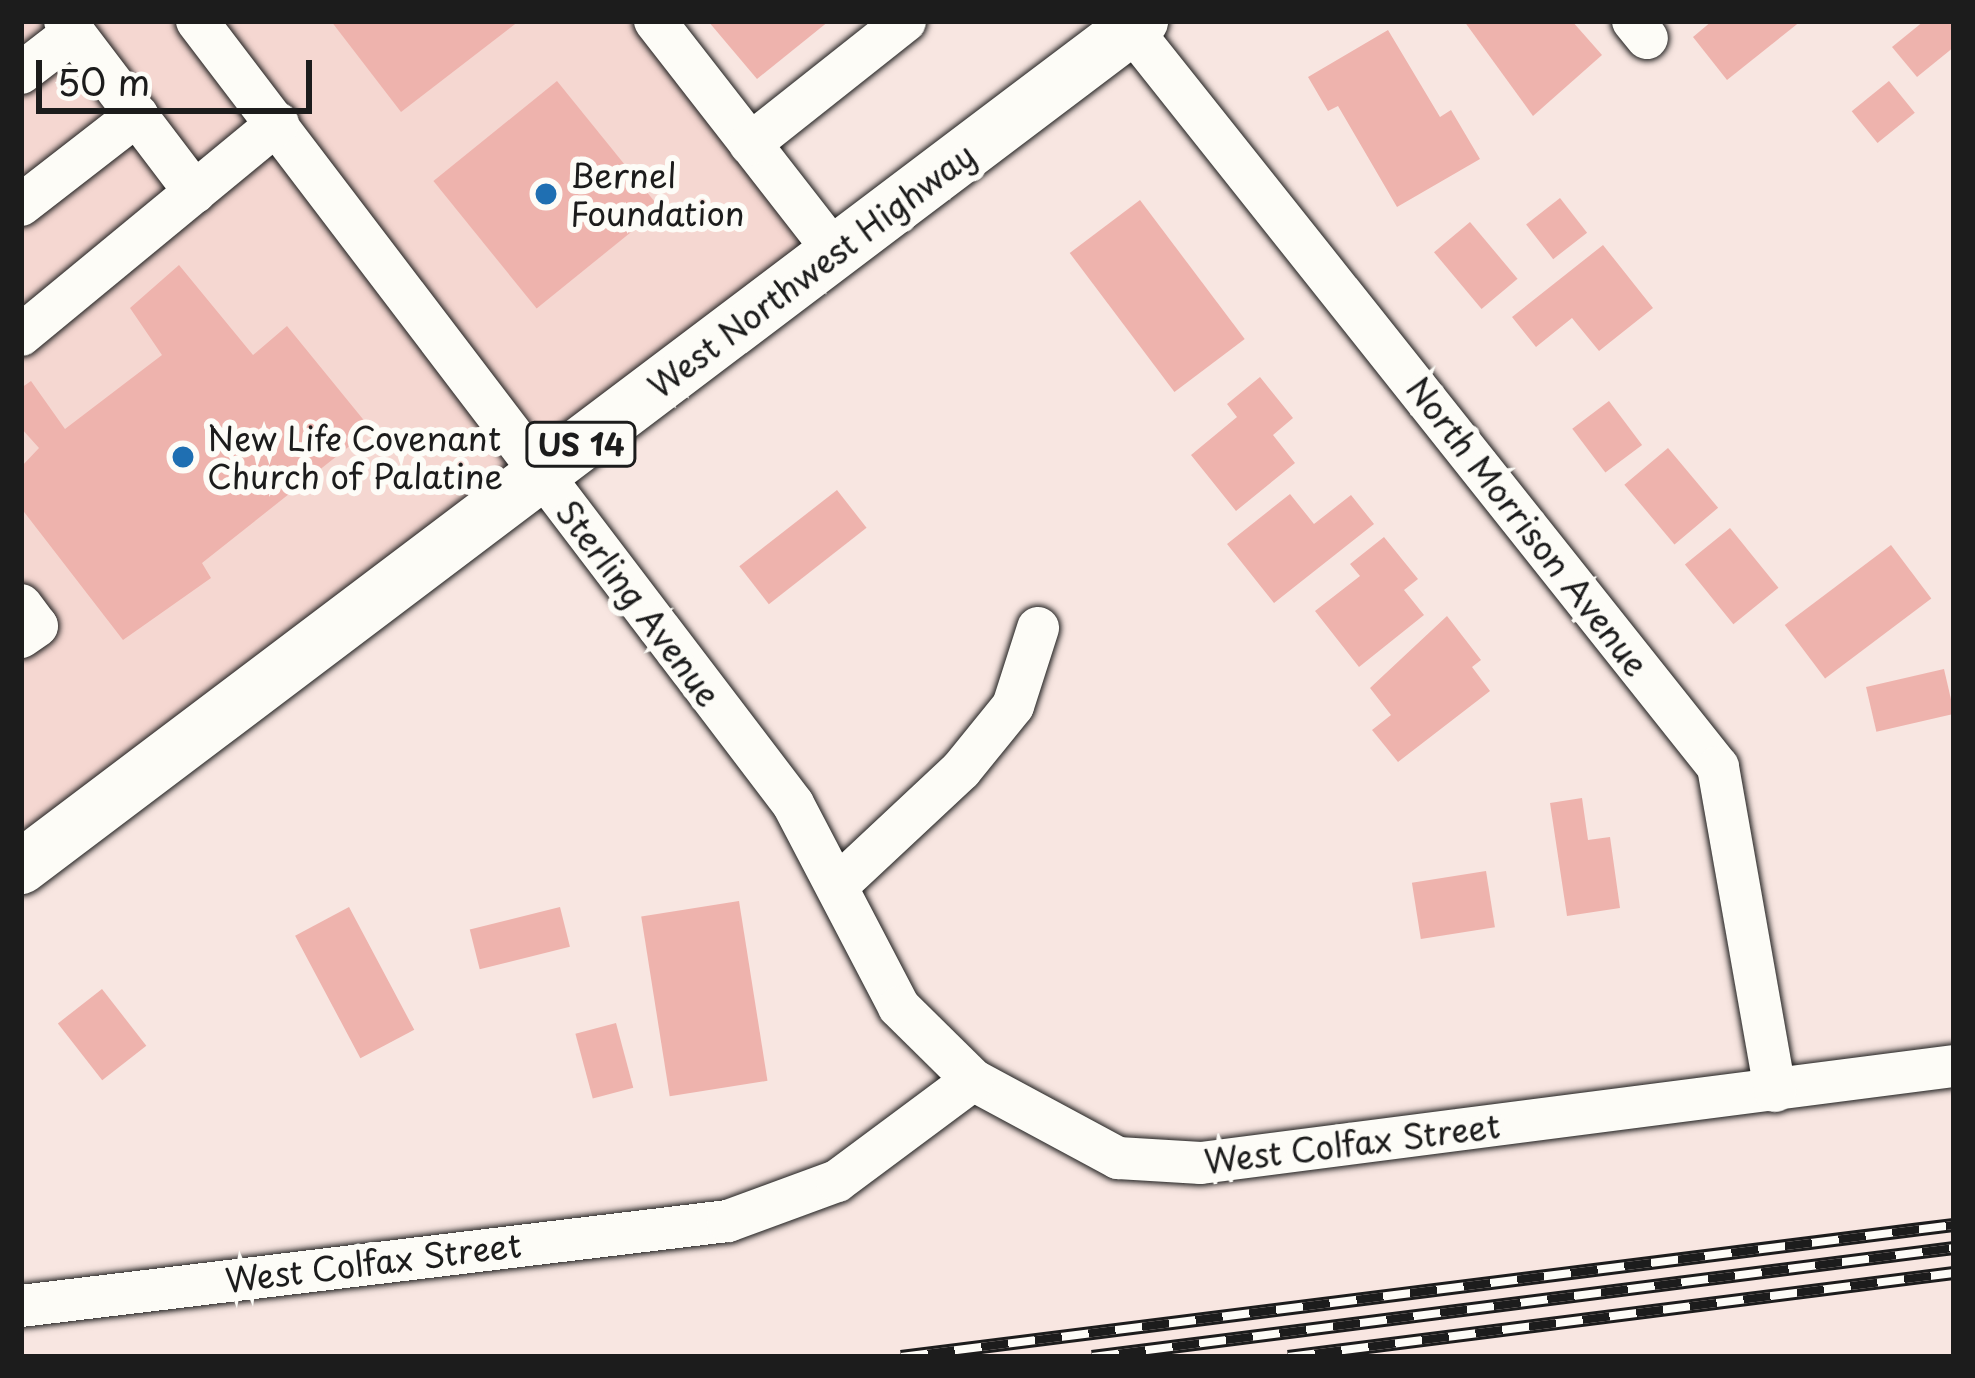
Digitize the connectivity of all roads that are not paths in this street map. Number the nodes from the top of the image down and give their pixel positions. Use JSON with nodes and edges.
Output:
{"nodes":[{"id":1,"x":197,"y":21,"type":"edge"},
{"id":2,"x":655,"y":21,"type":"edge"},
{"id":3,"x":905,"y":21,"type":"edge"},
{"id":4,"x":1136,"y":25,"type":"edge"},
{"id":5,"x":69,"y":26,"type":"edge"},
{"id":6,"x":21,"y":73,"type":"edge"},
{"id":7,"x":137,"y":116,"type":"junction"},
{"id":8,"x":278,"y":123,"type":"junction"},
{"id":9,"x":750,"y":143,"type":"junction"},
{"id":10,"x":196,"y":191,"type":"junction"},
{"id":11,"x":21,"y":205,"type":"edge"},
{"id":12,"x":834,"y":250,"type":"junction"},
{"id":13,"x":21,"y":335,"type":"edge"},
{"id":14,"x":542,"y":475,"type":"junction"},
{"id":15,"x":21,"y":605,"type":"edge"},
{"id":16,"x":1038,"y":628,"type":"dead end"},
{"id":17,"x":21,"y":637,"type":"edge"},
{"id":18,"x":21,"y":867,"type":"edge"},
{"id":19,"x":837,"y":886,"type":"junction"},
{"id":20,"x":1954,"y":1066,"type":"edge"},
{"id":21,"x":973,"y":1080,"type":"junction"},
{"id":22,"x":1774,"y":1091,"type":"junction"},
{"id":23,"x":21,"y":1306,"type":"edge"}],
"edges":[{"from":1,"to":8,"type":"street","name":"Sterling Avenue"},
{"from":2,"to":9,"type":"street"},
{"from":3,"to":9,"type":"street"},
{"from":4,"to":12,"type":"main road","name":"West Northwest Highway","number":"US 14"},
{"from":4,"to":22,"type":"street","name":"North Morrison Avenue"},
{"from":5,"to":6,"type":"street"},
{"from":5,"to":7,"type":"street"},
{"from":7,"to":10,"type":"street"},
{"from":7,"to":11,"type":"street"},
{"from":8,"to":10,"type":"street"},
{"from":8,"to":14,"type":"street","name":"Sterling Avenue"},
{"from":9,"to":12,"type":"street"},
{"from":10,"to":13,"type":"street"},
{"from":12,"to":14,"type":"main road","name":"West Northwest Highway","number":"US 14"},
{"from":14,"to":18,"type":"main road","name":"West Northwest Highway","number":"US 14"},
{"from":14,"to":19,"type":"street","name":"Sterling Avenue"},
{"from":15,"to":17,"type":"street"},
{"from":16,"to":19,"type":"street"},
{"from":19,"to":21,"type":"street","name":"Sterling Avenue"},
{"from":20,"to":22,"type":"street","name":"West Colfax Street"},
{"from":21,"to":22,"type":"street","name":"West Colfax Street"},
{"from":21,"to":23,"type":"street","name":"West Colfax Street"}]}
